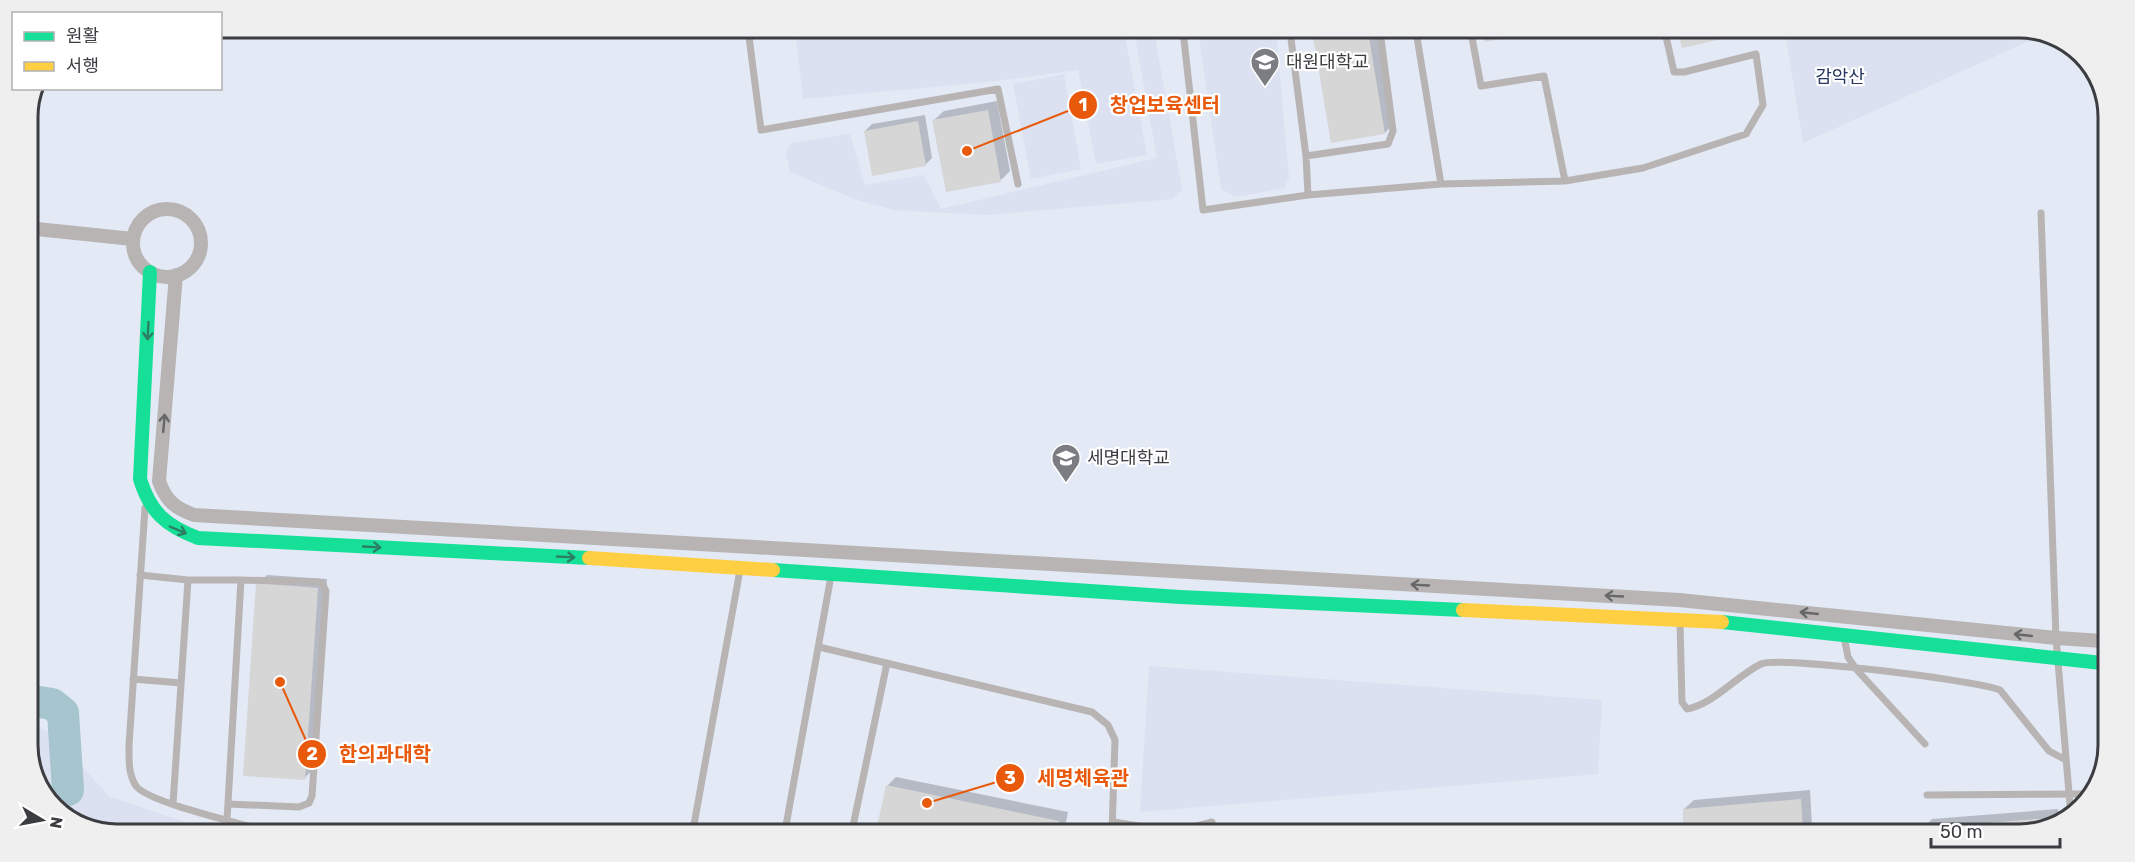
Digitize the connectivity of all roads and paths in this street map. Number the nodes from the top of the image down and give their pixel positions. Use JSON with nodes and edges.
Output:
{"nodes":[{"id":1,"x":749,"y":37,"type":"edge"},
{"id":2,"x":1184,"y":37,"type":"edge"},
{"id":3,"x":1291,"y":37,"type":"edge"},
{"id":4,"x":1381,"y":37,"type":"edge"},
{"id":5,"x":1417,"y":37,"type":"edge"},
{"id":6,"x":1472,"y":37,"type":"edge"},
{"id":7,"x":1666,"y":37,"type":"edge"},
{"id":8,"x":1306,"y":156,"type":"junction"},
{"id":9,"x":1564,"y":181,"type":"junction"},
{"id":10,"x":1018,"y":184,"type":"dead end"},
{"id":11,"x":1441,"y":184,"type":"junction"},
{"id":12,"x":1308,"y":195,"type":"junction"},
{"id":13,"x":2041,"y":213,"type":"dead end"},
{"id":14,"x":38,"y":229,"type":"edge"},
{"id":15,"x":133,"y":239,"type":"junction"},
{"id":16,"x":150,"y":272,"type":"junction"},
{"id":17,"x":176,"y":275,"type":"junction"},
{"id":18,"x":146,"y":499,"type":"junction"},
{"id":19,"x":601,"y":538,"type":"junction"},
{"id":20,"x":835,"y":552,"type":"junction"},
{"id":21,"x":597,"y":558,"type":"junction"},
{"id":22,"x":740,"y":568,"type":"junction"},
{"id":23,"x":831,"y":574,"type":"junction"},
{"id":24,"x":140,"y":575,"type":"junction"},
{"id":25,"x":1264,"y":576,"type":"junction"},
{"id":26,"x":188,"y":580,"type":"junction"},
{"id":27,"x":242,"y":580,"type":"junction"},
{"id":28,"x":1679,"y":600,"type":"junction"},
{"id":29,"x":1262,"y":601,"type":"junction"},
{"id":30,"x":1845,"y":616,"type":"junction"},
{"id":31,"x":1680,"y":620,"type":"junction"},
{"id":32,"x":1844,"y":637,"type":"junction"},
{"id":33,"x":2056,"y":638,"type":"junction"},
{"id":34,"x":2098,"y":640,"type":"edge"},
{"id":35,"x":819,"y":647,"type":"junction"},
{"id":36,"x":2059,"y":660,"type":"junction"},
{"id":37,"x":887,"y":663,"type":"junction"},
{"id":38,"x":2098,"y":663,"type":"edge"},
{"id":39,"x":1856,"y":669,"type":"junction"},
{"id":40,"x":133,"y":679,"type":"junction"},
{"id":41,"x":181,"y":683,"type":"junction"},
{"id":42,"x":1924,"y":744,"type":"dead end"},
{"id":43,"x":2066,"y":760,"type":"junction"},
{"id":44,"x":2081,"y":794,"type":"edge"},
{"id":45,"x":1927,"y":795,"type":"dead end"},
{"id":46,"x":2070,"y":795,"type":"junction"},
{"id":47,"x":173,"y":804,"type":"junction"},
{"id":48,"x":228,"y":804,"type":"junction"},
{"id":49,"x":2070,"y":805,"type":"edge"},
{"id":50,"x":227,"y":820,"type":"junction"},
{"id":51,"x":1114,"y":822,"type":"joint"},
{"id":52,"x":1212,"y":822,"type":"dead end"},
{"id":53,"x":241,"y":824,"type":"edge"},
{"id":54,"x":694,"y":824,"type":"edge"},
{"id":55,"x":786,"y":824,"type":"edge"},
{"id":56,"x":853,"y":824,"type":"edge"},
{"id":57,"x":1126,"y":824,"type":"edge"},
{"id":58,"x":1205,"y":824,"type":"edge"}],
"edges":[{"from":1,"to":10,"type":"lane"},
{"from":2,"to":12,"type":"lane"},
{"from":3,"to":8,"type":"lane"},
{"from":4,"to":8,"type":"lane"},
{"from":5,"to":11,"type":"lane"},
{"from":6,"to":9,"type":"lane"},
{"from":7,"to":9,"type":"lane"},
{"from":8,"to":12,"type":"lane"},
{"from":9,"to":11,"type":"lane"},
{"from":11,"to":12,"type":"lane"},
{"from":13,"to":33,"type":"lane"},
{"from":14,"to":15,"type":"street"},
{"from":15,"to":16,"type":"street"},
{"from":15,"to":17,"type":"street"},
{"from":16,"to":17,"type":"street"},
{"from":16,"to":18,"type":"street","one_way":true},
{"from":19,"to":17,"type":"street","one_way":true},
{"from":18,"to":21,"type":"street","one_way":true},
{"from":18,"to":24,"type":"lane"},
{"from":19,"to":20,"type":"street"},
{"from":19,"to":21,"type":"street"},
{"from":20,"to":23,"type":"street"},
{"from":20,"to":25,"type":"street"},
{"from":21,"to":22,"type":"street"},
{"from":22,"to":23,"type":"street"},
{"from":22,"to":54,"type":"lane"},
{"from":23,"to":29,"type":"street"},
{"from":23,"to":35,"type":"lane"},
{"from":24,"to":26,"type":"lane"},
{"from":24,"to":40,"type":"lane"},
{"from":28,"to":25,"type":"street","one_way":true},
{"from":25,"to":29,"type":"street"},
{"from":26,"to":27,"type":"lane"},
{"from":26,"to":41,"type":"lane"},
{"from":27,"to":48,"type":"lane"},
{"from":27,"to":48,"type":"lane"},
{"from":30,"to":28,"type":"street","one_way":true},
{"from":28,"to":31,"type":"street"},
{"from":29,"to":31,"type":"street"},
{"from":30,"to":32,"type":"street"},
{"from":33,"to":30,"type":"street","one_way":true},
{"from":31,"to":32,"type":"street"},
{"from":31,"to":39,"type":"lane"},
{"from":32,"to":36,"type":"street"},
{"from":32,"to":39,"type":"lane"},
{"from":33,"to":34,"type":"street"},
{"from":33,"to":36,"type":"lane"},
{"from":35,"to":37,"type":"lane"},
{"from":35,"to":55,"type":"lane"},
{"from":36,"to":38,"type":"street"},
{"from":36,"to":43,"type":"lane"},
{"from":37,"to":51,"type":"lane"},
{"from":37,"to":56,"type":"lane"},
{"from":39,"to":42,"type":"lane"},
{"from":39,"to":43,"type":"lane"},
{"from":40,"to":41,"type":"lane"},
{"from":40,"to":47,"type":"lane"},
{"from":41,"to":47,"type":"lane"},
{"from":43,"to":46,"type":"lane"},
{"from":44,"to":46,"type":"lane"},
{"from":45,"to":46,"type":"lane"},
{"from":46,"to":49,"type":"lane"},
{"from":47,"to":50,"type":"lane"},
{"from":48,"to":50,"type":"lane"},
{"from":50,"to":53,"type":"lane"},
{"from":51,"to":57,"type":"lane"},
{"from":52,"to":58,"type":"lane"}]}
